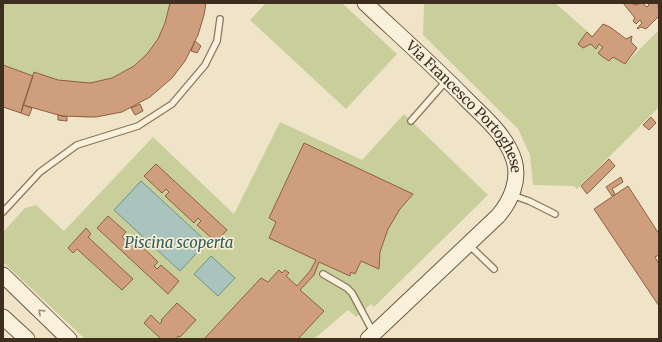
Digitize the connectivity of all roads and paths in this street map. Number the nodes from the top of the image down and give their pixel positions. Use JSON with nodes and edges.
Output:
{"nodes":[{"id":1,"x":365,"y":3,"type":"edge"},
{"id":2,"x":220,"y":20,"type":"dead end"},
{"id":3,"x":447,"y":80,"type":"junction"},
{"id":4,"x":411,"y":121,"type":"dead end"},
{"id":5,"x":512,"y":194,"type":"junction"},
{"id":6,"x":3,"y":212,"type":"edge"},
{"id":7,"x":555,"y":214,"type":"dead end"},
{"id":8,"x":468,"y":244,"type":"junction"},
{"id":9,"x":494,"y":269,"type":"dead end"},
{"id":10,"x":323,"y":274,"type":"dead end"},
{"id":11,"x":3,"y":275,"type":"edge"},
{"id":12,"x":3,"y":317,"type":"edge"},
{"id":13,"x":373,"y":338,"type":"edge"},
{"id":14,"x":27,"y":339,"type":"edge"},
{"id":15,"x":69,"y":339,"type":"edge"}],
"edges":[{"from":1,"to":3,"type":"street","name":"Via Francesco Portoghese"},
{"from":2,"to":6,"type":"lane"},
{"from":3,"to":4,"type":"lane"},
{"from":3,"to":5,"type":"street","name":"Via Francesco Portoghese"},
{"from":5,"to":7,"type":"lane"},
{"from":5,"to":8,"type":"street","name":"Via Francesco Portoghese"},
{"from":8,"to":9,"type":"lane"},
{"from":8,"to":13,"type":"street","name":"Via Francesco Portoghese"},
{"from":10,"to":13,"type":"lane"},
{"from":15,"to":11,"type":"street","one_way":true},
{"from":12,"to":14,"type":"street"}]}
